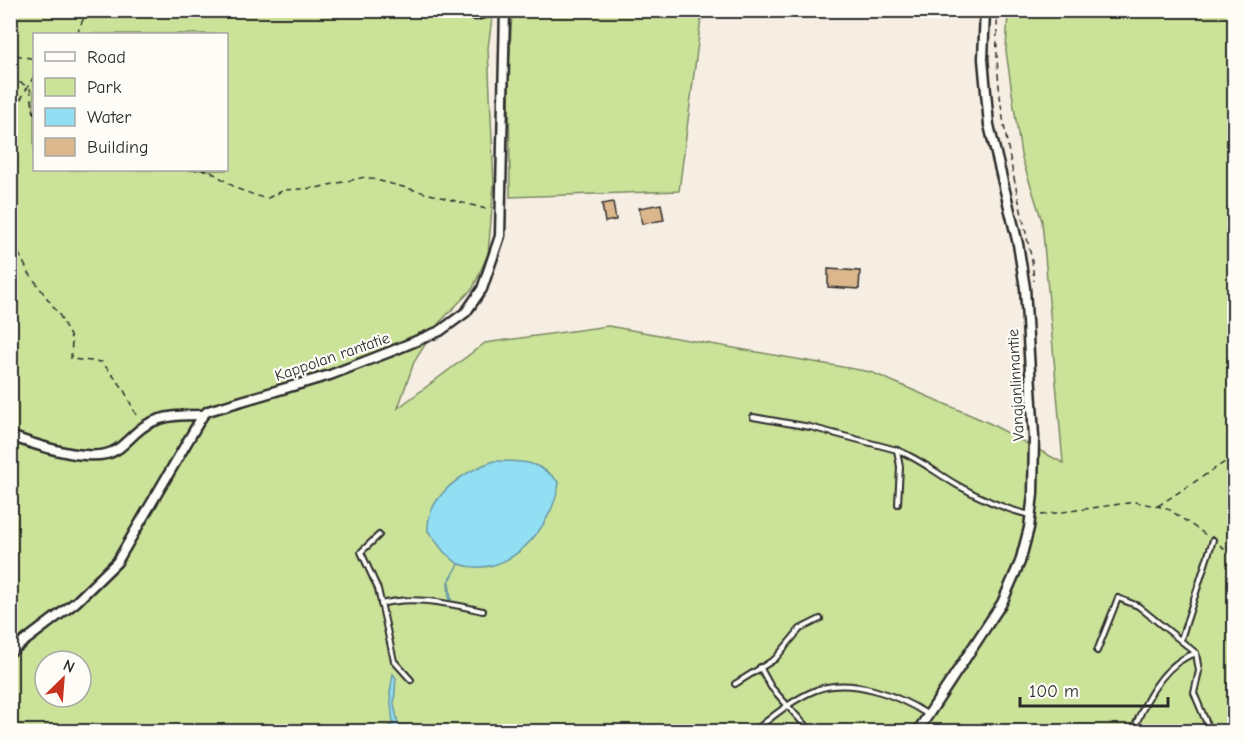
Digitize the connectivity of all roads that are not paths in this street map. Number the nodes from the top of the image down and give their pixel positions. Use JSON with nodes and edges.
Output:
{"nodes":[{"id":1,"x":463,"y":10,"type":"edge"},
{"id":2,"x":495,"y":10,"type":"edge"},
{"id":3,"x":505,"y":10,"type":"edge"},
{"id":4,"x":985,"y":10,"type":"edge"},
{"id":5,"x":202,"y":415,"type":"junction"},
{"id":6,"x":753,"y":417,"type":"dead end"},
{"id":7,"x":10,"y":436,"type":"edge"},
{"id":8,"x":897,"y":450,"type":"junction"},
{"id":9,"x":898,"y":504,"type":"dead end"},
{"id":10,"x":1033,"y":515,"type":"junction"},
{"id":11,"x":379,"y":535,"type":"dead end"},
{"id":12,"x":1213,"y":540,"type":"road end"},
{"id":13,"x":381,"y":603,"type":"junction"},
{"id":14,"x":483,"y":611,"type":"dead end"},
{"id":15,"x":820,"y":619,"type":"dead end"},
{"id":16,"x":1181,"y":639,"type":"junction"},
{"id":17,"x":1097,"y":651,"type":"dead end"},
{"id":18,"x":10,"y":652,"type":"edge"},
{"id":19,"x":1196,"y":653,"type":"junction"},
{"id":20,"x":760,"y":668,"type":"junction"},
{"id":21,"x":411,"y":680,"type":"dead end"},
{"id":22,"x":735,"y":684,"type":"dead end"},
{"id":23,"x":788,"y":707,"type":"junction"},
{"id":24,"x":927,"y":714,"type":"junction"},
{"id":25,"x":1207,"y":724,"type":"dead end"},
{"id":26,"x":753,"y":732,"type":"edge"},
{"id":27,"x":811,"y":732,"type":"edge"},
{"id":28,"x":916,"y":732,"type":"edge"},
{"id":29,"x":1133,"y":732,"type":"edge"}],
"edges":[{"from":1,"to":2,"type":"street"},
{"from":3,"to":5,"type":"street","name":"Kappolan rantatie"},
{"from":4,"to":10,"type":"street","name":"Vanajanlinnantie"},
{"from":5,"to":7,"type":"street","name":"Kappolan rantatie"},
{"from":5,"to":18,"type":"street"},
{"from":6,"to":8,"type":"lane"},
{"from":8,"to":9,"type":"lane"},
{"from":8,"to":10,"type":"lane"},
{"from":10,"to":24,"type":"street","name":"Vanajanlinnantie"},
{"from":11,"to":13,"type":"lane"},
{"from":12,"to":16,"type":"lane"},
{"from":13,"to":14,"type":"lane"},
{"from":13,"to":21,"type":"lane"},
{"from":15,"to":20,"type":"lane"},
{"from":16,"to":17,"type":"lane"},
{"from":16,"to":19,"type":"lane"},
{"from":19,"to":25,"type":"lane"},
{"from":19,"to":29,"type":"lane"},
{"from":20,"to":22,"type":"lane"},
{"from":20,"to":23,"type":"lane"},
{"from":23,"to":24,"type":"lane"},
{"from":23,"to":26,"type":"lane"},
{"from":23,"to":27,"type":"lane"},
{"from":24,"to":28,"type":"street","name":"Vanajanlinnantie"}]}
